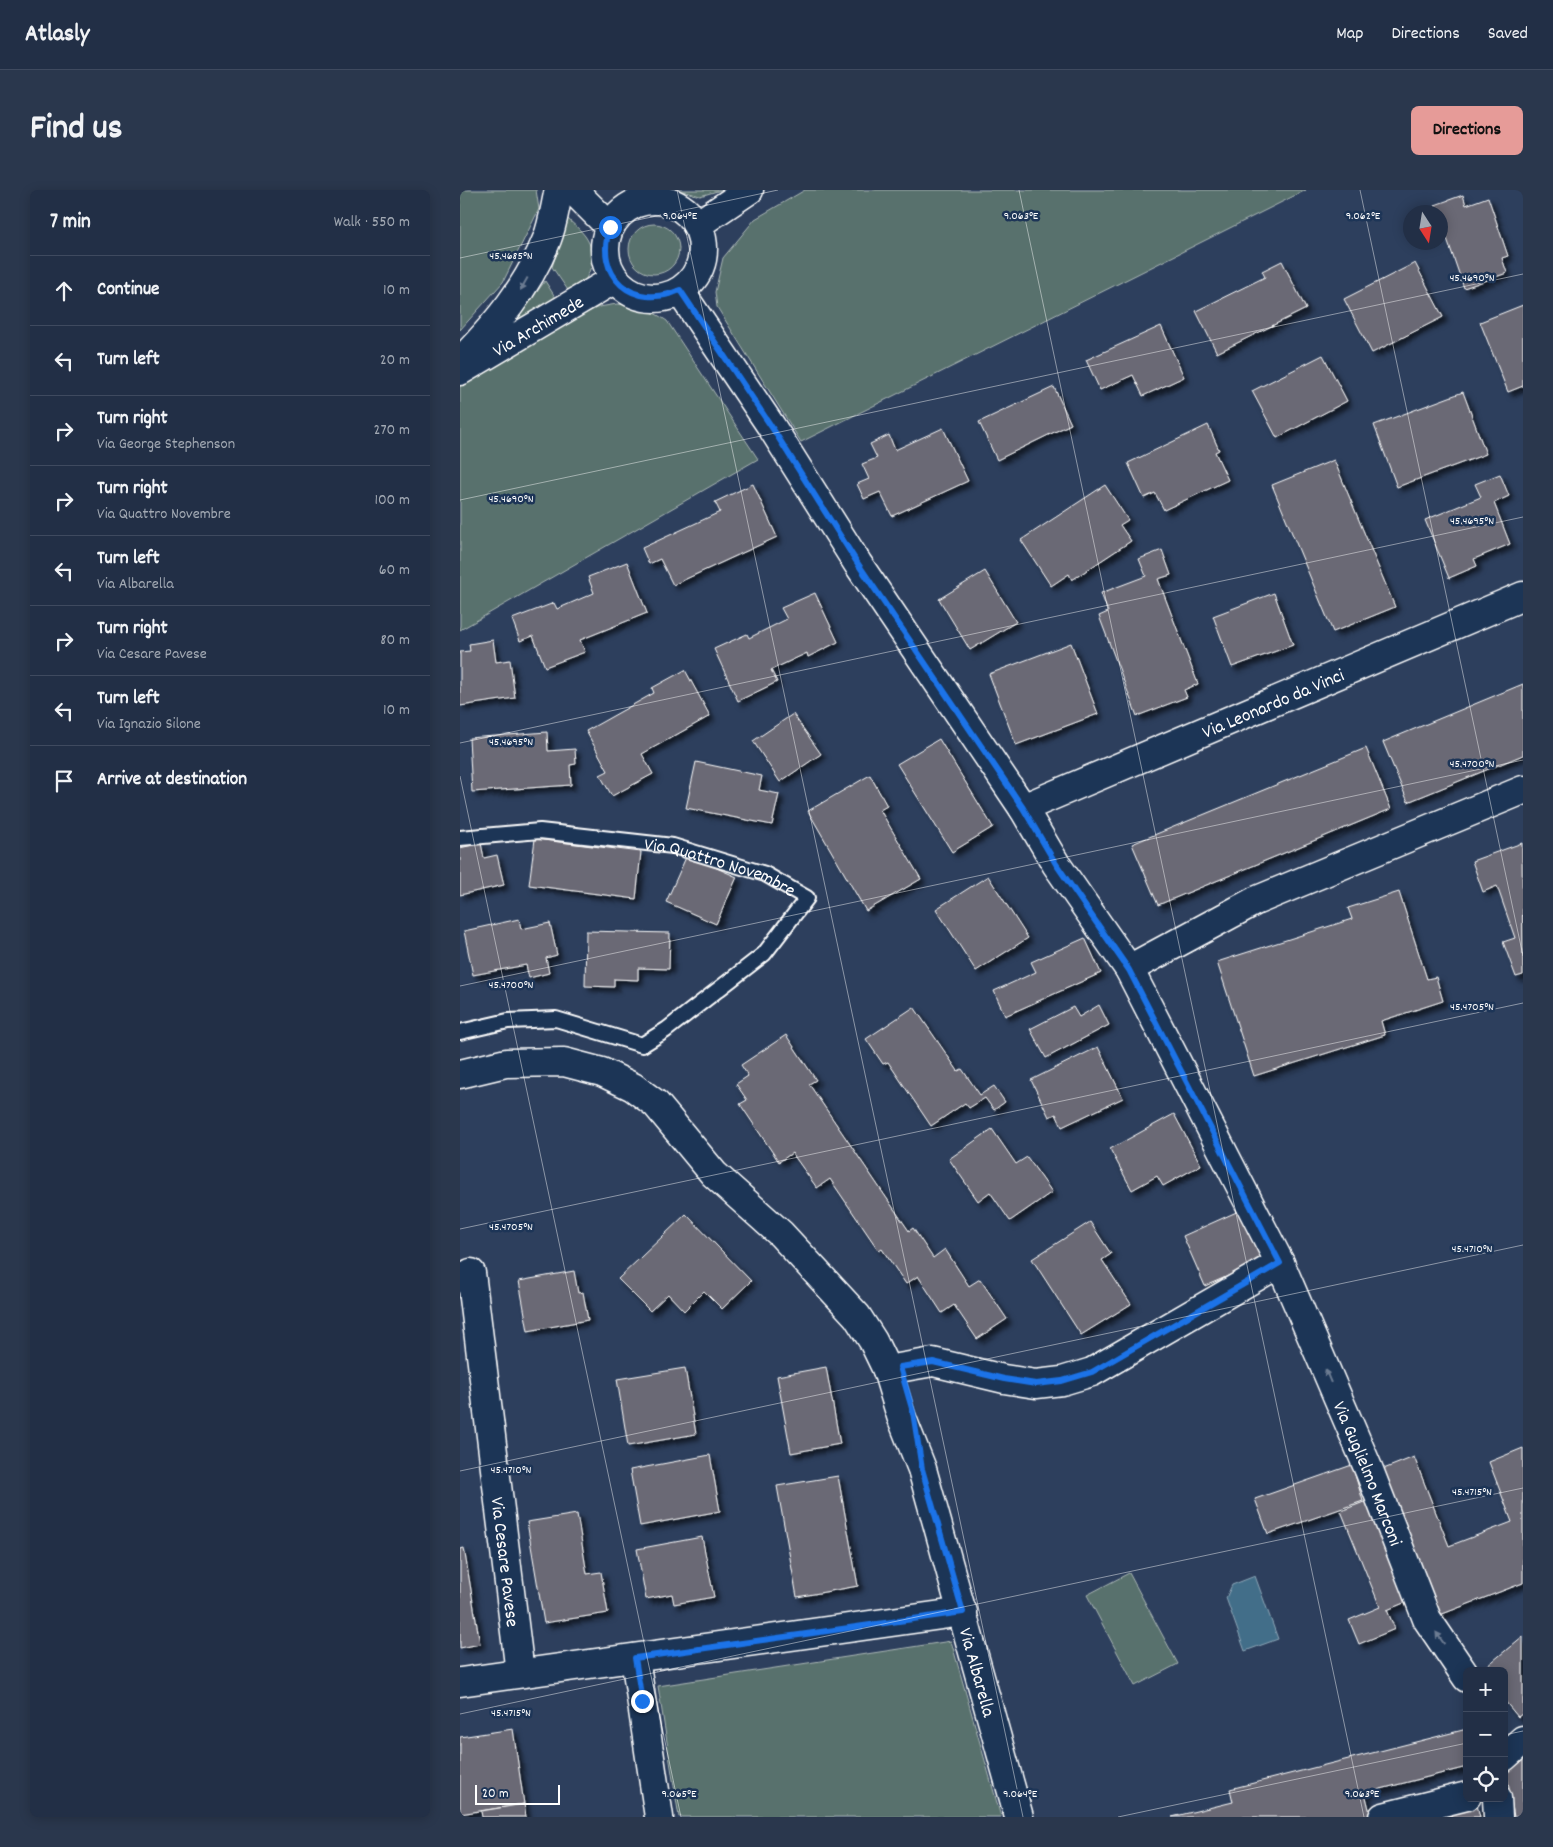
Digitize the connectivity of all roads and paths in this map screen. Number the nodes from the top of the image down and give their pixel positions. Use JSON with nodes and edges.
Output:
{"nodes":[{"id":1,"x":559,"y":190,"type":"edge"},
{"id":2,"x":573,"y":190,"type":"edge"},
{"id":3,"x":749,"y":190,"type":"edge"},
{"id":4,"x":698,"y":225,"type":"junction"},
{"id":5,"x":610,"y":227,"type":"junction"},
{"id":6,"x":615,"y":279,"type":"junction"},
{"id":7,"x":680,"y":290,"type":"junction"},
{"id":8,"x":460,"y":362,"type":"edge"},
{"id":9,"x":460,"y":371,"type":"edge"},
{"id":10,"x":1523,"y":596,"type":"edge"},
{"id":11,"x":1523,"y":790,"type":"edge"},
{"id":12,"x":1023,"y":808,"type":"junction"},
{"id":13,"x":460,"y":838,"type":"edge"},
{"id":14,"x":1129,"y":970,"type":"junction"},
{"id":15,"x":460,"y":1032,"type":"edge"},
{"id":16,"x":460,"y":1074,"type":"edge"},
{"id":17,"x":1280,"y":1263,"type":"junction"},
{"id":18,"x":471,"y":1273,"type":"dead end"},
{"id":19,"x":893,"y":1369,"type":"junction"},
{"id":20,"x":963,"y":1612,"type":"junction"},
{"id":21,"x":635,"y":1658,"type":"junction"},
{"id":22,"x":1463,"y":1672,"type":"edge"},
{"id":23,"x":520,"y":1673,"type":"junction"},
{"id":24,"x":460,"y":1682,"type":"edge"},
{"id":25,"x":1523,"y":1740,"type":"edge"},
{"id":26,"x":1508,"y":1753,"type":"edge"},
{"id":27,"x":1463,"y":1797,"type":"edge"},
{"id":28,"x":1497,"y":1802,"type":"edge"},
{"id":29,"x":659,"y":1817,"type":"edge"},
{"id":30,"x":1019,"y":1817,"type":"edge"},
{"id":31,"x":1383,"y":1817,"type":"edge"},
{"id":32,"x":1498,"y":1817,"type":"edge"}],
"edges":[{"from":1,"to":8,"type":"street","one_way":true},
{"from":2,"to":5,"type":"street"},
{"from":3,"to":4,"type":"street"},
{"from":4,"to":5,"type":"street"},
{"from":4,"to":7,"type":"street"},
{"from":5,"to":6,"type":"street"},
{"from":6,"to":7,"type":"street"},
{"from":6,"to":9,"type":"street","name":"Via Archimede"},
{"from":7,"to":12,"type":"street","name":"Via Guglielmo Marconi"},
{"from":10,"to":12,"type":"street","name":"Via Leonardo da Vinci"},
{"from":11,"to":14,"type":"street"},
{"from":12,"to":14,"type":"street","name":"Via Guglielmo Marconi"},
{"from":13,"to":15,"type":"lane","name":"Via Quattro Novembre"},
{"from":14,"to":17,"type":"street","name":"Via Guglielmo Marconi"},
{"from":16,"to":19,"type":"street"},
{"from":17,"to":19,"type":"street"},
{"from":22,"to":17,"type":"street","name":"Via Guglielmo Marconi","one_way":true},
{"from":18,"to":23,"type":"street","name":"Via Cesare Pavese"},
{"from":19,"to":20,"type":"street","name":"Via Albarella"},
{"from":20,"to":21,"type":"street"},
{"from":20,"to":30,"type":"street","name":"Via Albarella"},
{"from":21,"to":23,"type":"street"},
{"from":21,"to":29,"type":"street"},
{"from":23,"to":24,"type":"street"},
{"from":25,"to":26,"type":"street"},
{"from":27,"to":31,"type":"street"},
{"from":28,"to":32,"type":"street"}]}
